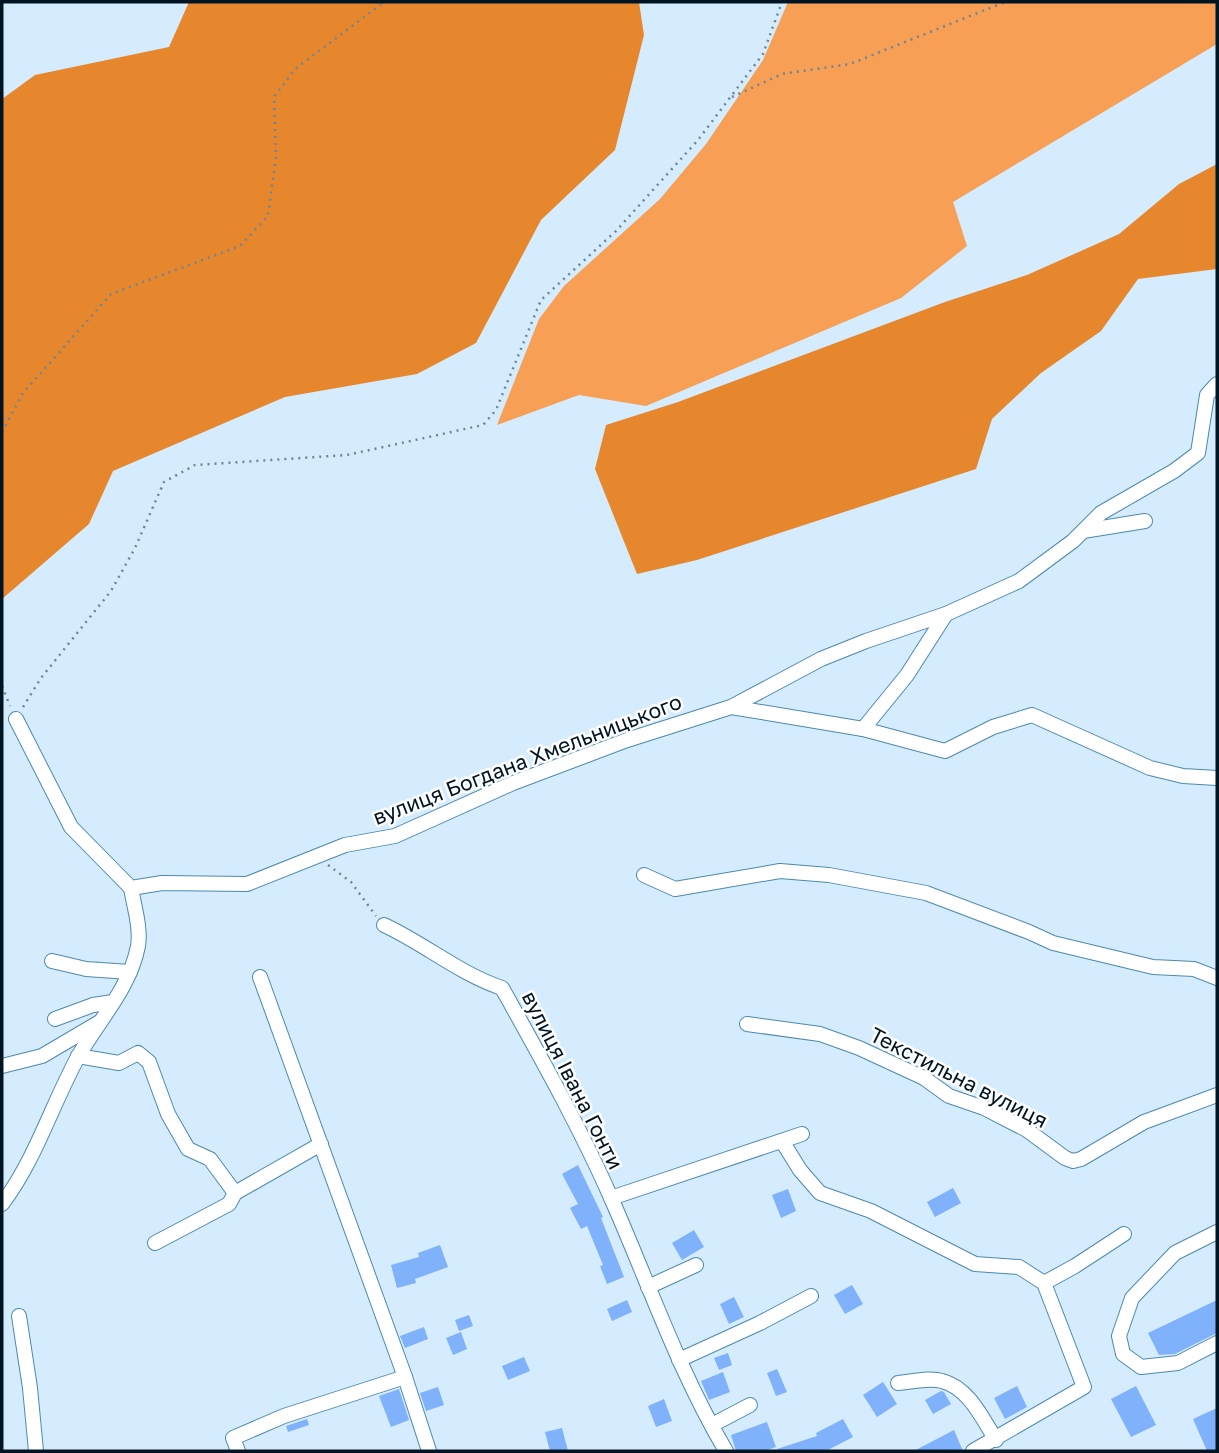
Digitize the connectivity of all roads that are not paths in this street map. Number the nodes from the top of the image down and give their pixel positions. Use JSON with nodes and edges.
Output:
{"nodes":[{"id":1,"x":1217,"y":384,"type":"edge"},
{"id":2,"x":1145,"y":521,"type":"dead end"},
{"id":3,"x":1083,"y":531,"type":"junction"},
{"id":4,"x":946,"y":614,"type":"junction"},
{"id":5,"x":731,"y":707,"type":"junction"},
{"id":6,"x":16,"y":719,"type":"road end"},
{"id":7,"x":863,"y":729,"type":"junction"},
{"id":8,"x":1217,"y":778,"type":"edge"},
{"id":9,"x":644,"y":875,"type":"dead end"},
{"id":10,"x":131,"y":888,"type":"junction"},
{"id":11,"x":384,"y":925,"type":"road end"},
{"id":12,"x":52,"y":961,"type":"dead end"},
{"id":13,"x":130,"y":972,"type":"junction"},
{"id":14,"x":260,"y":977,"type":"dead end"},
{"id":15,"x":1217,"y":978,"type":"edge"},
{"id":16,"x":113,"y":1002,"type":"junction"},
{"id":17,"x":55,"y":1019,"type":"dead end"},
{"id":18,"x":100,"y":1022,"type":"junction"},
{"id":19,"x":747,"y":1024,"type":"dead end"},
{"id":20,"x":78,"y":1056,"type":"junction"},
{"id":21,"x":2,"y":1066,"type":"edge"},
{"id":22,"x":1217,"y":1094,"type":"edge"},
{"id":23,"x":802,"y":1134,"type":"dead end"},
{"id":24,"x":782,"y":1141,"type":"junction"},
{"id":25,"x":321,"y":1143,"type":"junction"},
{"id":26,"x":235,"y":1193,"type":"junction"},
{"id":27,"x":611,"y":1198,"type":"junction"},
{"id":28,"x":2,"y":1203,"type":"edge"},
{"id":29,"x":1217,"y":1233,"type":"edge"},
{"id":30,"x":1124,"y":1234,"type":"dead end"},
{"id":31,"x":155,"y":1242,"type":"dead end"},
{"id":32,"x":696,"y":1265,"type":"dead end"},
{"id":33,"x":1044,"y":1283,"type":"junction"},
{"id":34,"x":648,"y":1287,"type":"junction"},
{"id":35,"x":811,"y":1296,"type":"dead end"},
{"id":36,"x":19,"y":1316,"type":"dead end"},
{"id":37,"x":1217,"y":1343,"type":"edge"},
{"id":38,"x":679,"y":1360,"type":"junction"},
{"id":39,"x":405,"y":1377,"type":"junction"},
{"id":40,"x":898,"y":1383,"type":"dead end"},
{"id":41,"x":750,"y":1405,"type":"dead end"},
{"id":42,"x":712,"y":1425,"type":"junction"},
{"id":43,"x":996,"y":1440,"type":"junction"},
{"id":44,"x":236,"y":1445,"type":"edge"},
{"id":45,"x":36,"y":1451,"type":"edge"},
{"id":46,"x":429,"y":1451,"type":"edge"},
{"id":47,"x":726,"y":1451,"type":"edge"},
{"id":48,"x":973,"y":1451,"type":"edge"}],
"edges":[{"from":1,"to":3,"type":"street","name":"вулиця Богдана Хмельницького"},
{"from":2,"to":3,"type":"street"},
{"from":3,"to":4,"type":"street","name":"вулиця Богдана Хмельницького"},
{"from":4,"to":5,"type":"street","name":"вулиця Богдана Хмельницького"},
{"from":4,"to":7,"type":"street"},
{"from":5,"to":7,"type":"street","name":"вулиця Богдана Хмельницького"},
{"from":5,"to":10,"type":"street","name":"вулиця Богдана Хмельницького"},
{"from":6,"to":10,"type":"street"},
{"from":7,"to":8,"type":"street","name":"вулиця Богдана Хмельницького"},
{"from":9,"to":15,"type":"street"},
{"from":10,"to":13,"type":"street"},
{"from":11,"to":27,"type":"street","name":"вулиця Івана Гонти"},
{"from":12,"to":13,"type":"street"},
{"from":13,"to":16,"type":"street"},
{"from":14,"to":25,"type":"street"},
{"from":16,"to":17,"type":"street"},
{"from":16,"to":18,"type":"street"},
{"from":18,"to":20,"type":"street"},
{"from":18,"to":21,"type":"street"},
{"from":19,"to":22,"type":"street","name":"Текстильна вулиця"},
{"from":20,"to":26,"type":"street"},
{"from":20,"to":28,"type":"street"},
{"from":23,"to":24,"type":"street","name":"вулиця Івана Гонти"},
{"from":24,"to":27,"type":"street","name":"вулиця Івана Гонти"},
{"from":24,"to":33,"type":"street"},
{"from":25,"to":26,"type":"street"},
{"from":25,"to":39,"type":"street"},
{"from":26,"to":31,"type":"street"},
{"from":27,"to":34,"type":"street","name":"вулиця Івана Гонти"},
{"from":29,"to":37,"type":"street"},
{"from":30,"to":33,"type":"street"},
{"from":32,"to":34,"type":"street"},
{"from":33,"to":43,"type":"street"},
{"from":34,"to":38,"type":"street","name":"вулиця Івана Гонти"},
{"from":35,"to":38,"type":"street"},
{"from":36,"to":45,"type":"street"},
{"from":38,"to":42,"type":"street","name":"вулиця Івана Гонти"},
{"from":39,"to":44,"type":"street"},
{"from":39,"to":46,"type":"street"},
{"from":40,"to":43,"type":"street"},
{"from":41,"to":42,"type":"street"},
{"from":42,"to":47,"type":"street","name":"вулиця Івана Гонти"},
{"from":43,"to":48,"type":"street"}]}
